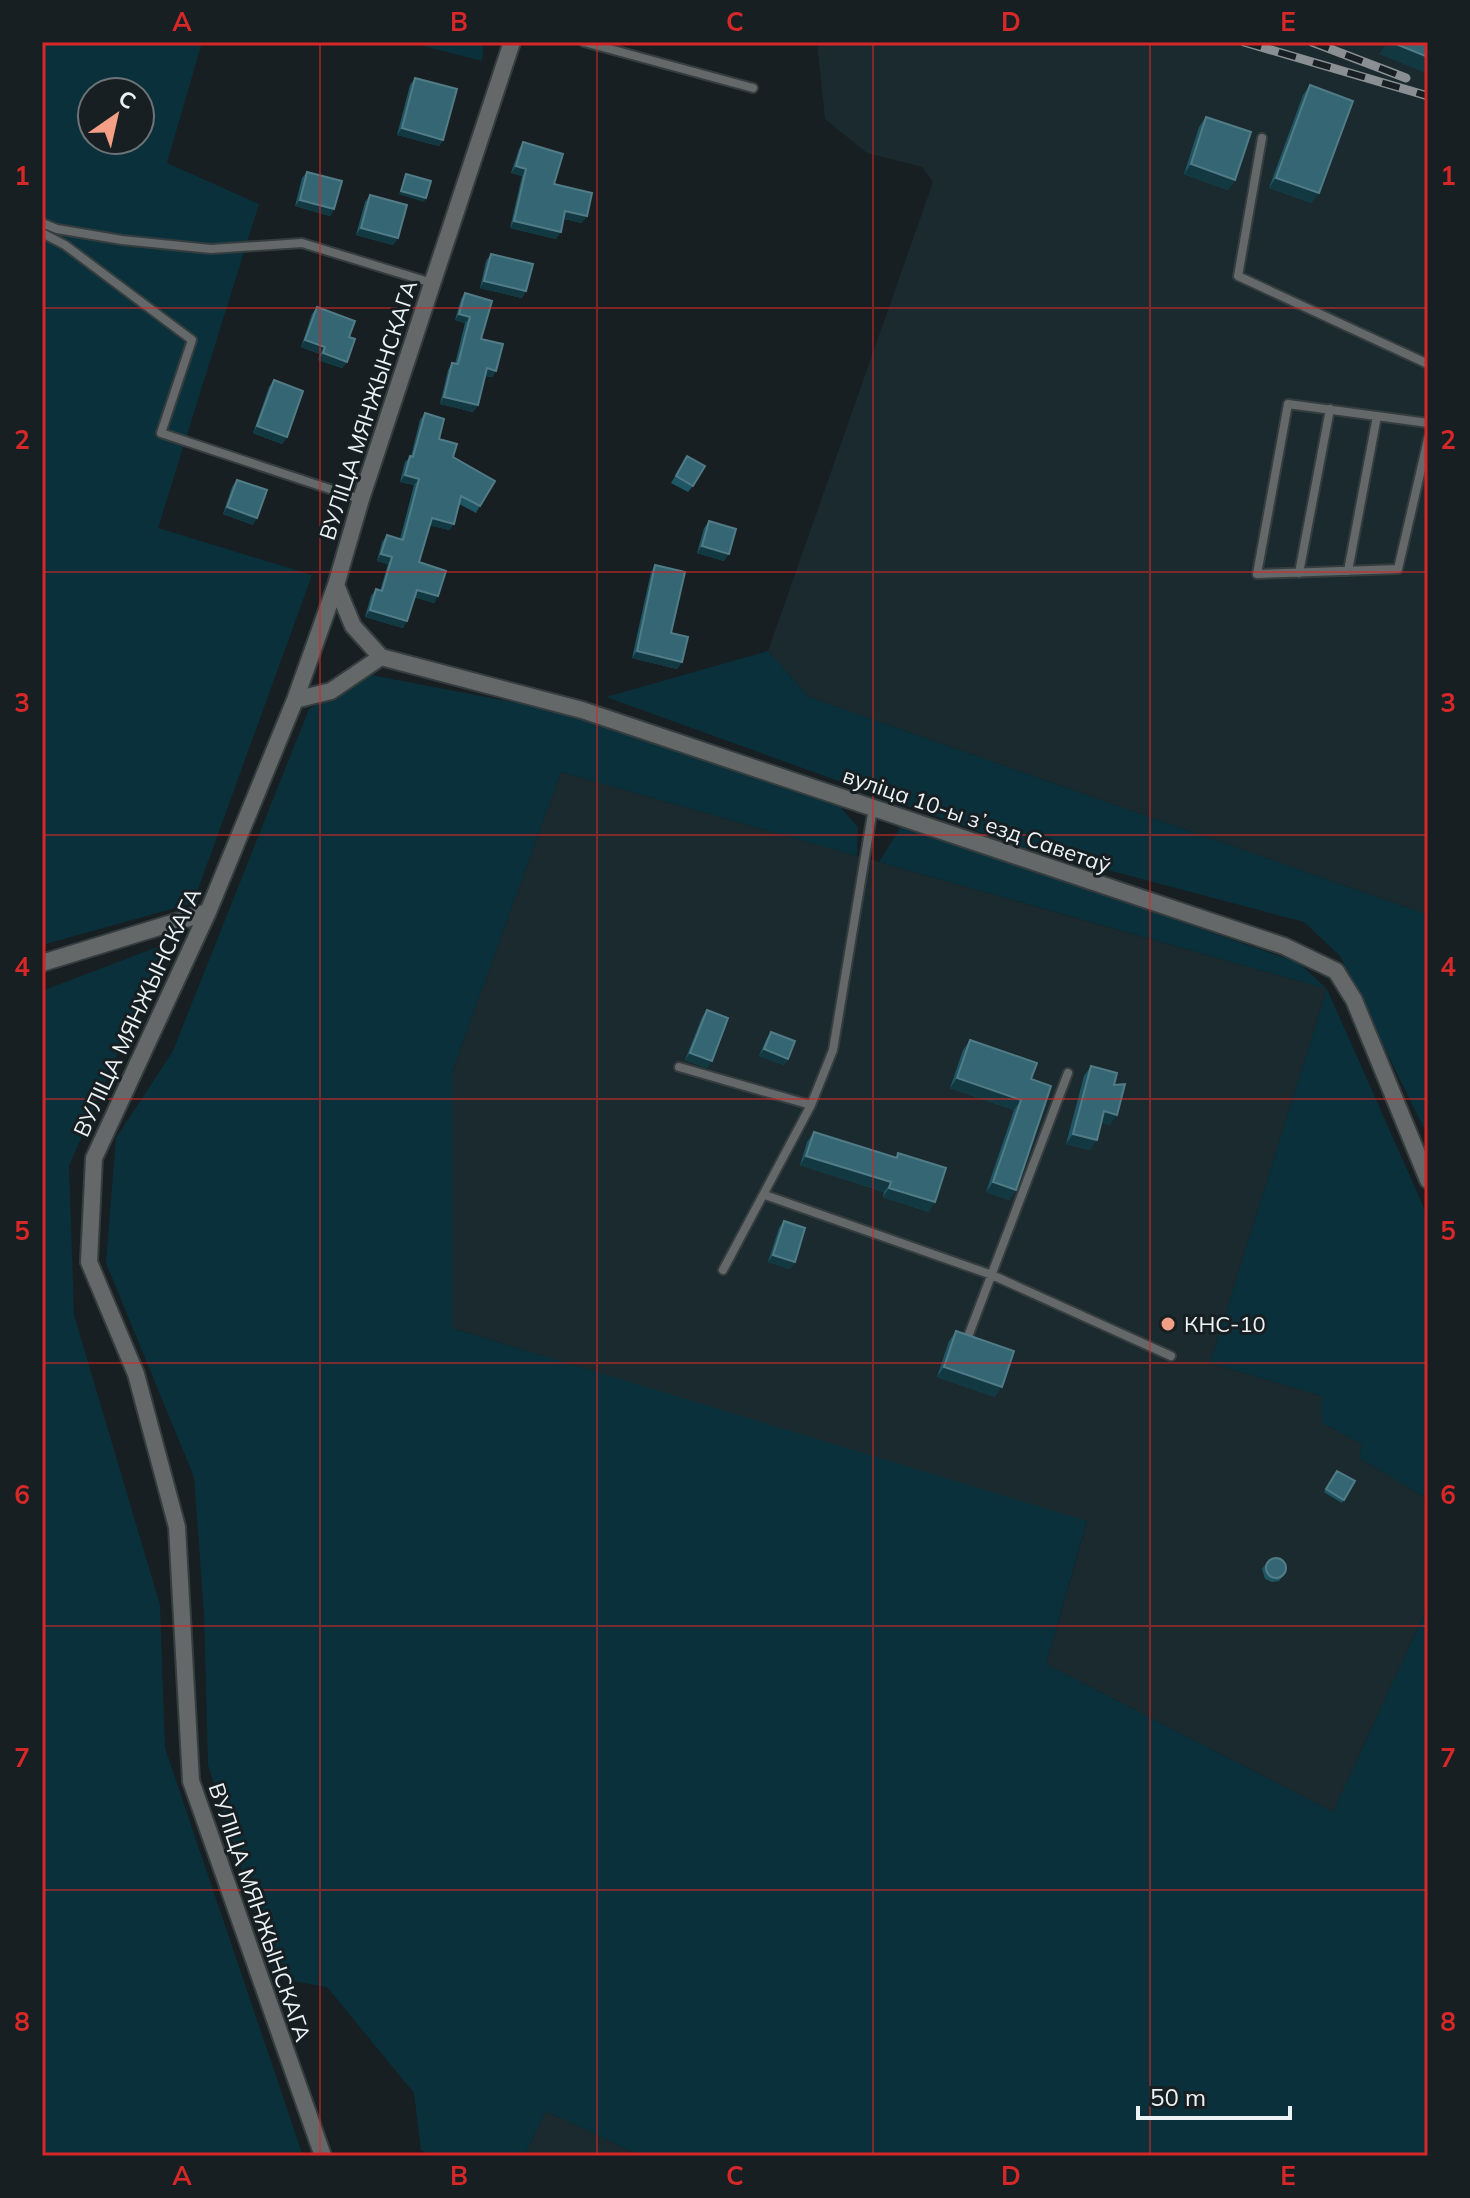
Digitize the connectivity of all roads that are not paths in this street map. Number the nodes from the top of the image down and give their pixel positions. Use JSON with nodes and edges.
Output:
{"nodes":[{"id":1,"x":512,"y":42,"type":"edge"},
{"id":2,"x":584,"y":42,"type":"edge"},
{"id":3,"x":753,"y":88,"type":"dead end"},
{"id":4,"x":1262,"y":138,"type":"dead end"},
{"id":5,"x":42,"y":223,"type":"edge"},
{"id":6,"x":42,"y":233,"type":"edge"},
{"id":7,"x":432,"y":283,"type":"junction"},
{"id":8,"x":1428,"y":364,"type":"edge"},
{"id":9,"x":1330,"y":409,"type":"junction"},
{"id":10,"x":1377,"y":416,"type":"junction"},
{"id":11,"x":1428,"y":423,"type":"edge"},
{"id":12,"x":1428,"y":439,"type":"edge"},
{"id":13,"x":361,"y":499,"type":"junction"},
{"id":14,"x":1348,"y":571,"type":"junction"},
{"id":15,"x":1299,"y":573,"type":"junction"},
{"id":16,"x":336,"y":585,"type":"junction"},
{"id":17,"x":381,"y":657,"type":"junction"},
{"id":18,"x":295,"y":700,"type":"junction"},
{"id":19,"x":873,"y":808,"type":"junction"},
{"id":20,"x":208,"y":912,"type":"junction"},
{"id":21,"x":42,"y":963,"type":"edge"},
{"id":22,"x":679,"y":1067,"type":"dead end"},
{"id":23,"x":1068,"y":1073,"type":"dead end"},
{"id":24,"x":811,"y":1105,"type":"junction"},
{"id":25,"x":1428,"y":1180,"type":"edge"},
{"id":26,"x":765,"y":1195,"type":"junction"},
{"id":27,"x":723,"y":1270,"type":"dead end"},
{"id":28,"x":992,"y":1275,"type":"junction"},
{"id":29,"x":969,"y":1334,"type":"edge"},
{"id":30,"x":1171,"y":1356,"type":"dead end"},
{"id":31,"x":323,"y":2156,"type":"edge"}],
"edges":[{"from":1,"to":7,"type":"street","name":"ВУЛІЦА МЯНЖЫНСКАГА"},
{"from":2,"to":3,"type":"lane"},
{"from":4,"to":8,"type":"lane"},
{"from":5,"to":7,"type":"lane"},
{"from":6,"to":13,"type":"lane"},
{"from":7,"to":13,"type":"street","name":"ВУЛІЦА МЯНЖЫНСКАГА"},
{"from":9,"to":10,"type":"lane"},
{"from":9,"to":15,"type":"lane"},
{"from":9,"to":15,"type":"lane"},
{"from":10,"to":11,"type":"lane"},
{"from":10,"to":14,"type":"lane"},
{"from":12,"to":14,"type":"lane"},
{"from":13,"to":16,"type":"street","name":"ВУЛІЦА МЯНЖЫНСКАГА"},
{"from":14,"to":15,"type":"lane"},
{"from":16,"to":17,"type":"street"},
{"from":16,"to":18,"type":"street","name":"ВУЛІЦА МЯНЖЫНСКАГА"},
{"from":17,"to":18,"type":"street"},
{"from":17,"to":19,"type":"street","name":"вуліца 10-ы зʼезд Саветаў"},
{"from":18,"to":20,"type":"street","name":"ВУЛІЦА МЯНЖЫНСКАГА"},
{"from":19,"to":24,"type":"lane"},
{"from":19,"to":25,"type":"street","name":"вуліца 10-ы зʼезд Саветаў"},
{"from":20,"to":21,"type":"street"},
{"from":20,"to":31,"type":"street","name":"ВУЛІЦА МЯНЖЫНСКАГА"},
{"from":22,"to":24,"type":"lane"},
{"from":23,"to":28,"type":"lane"},
{"from":24,"to":26,"type":"lane"},
{"from":26,"to":27,"type":"lane"},
{"from":26,"to":28,"type":"lane"},
{"from":28,"to":29,"type":"lane"},
{"from":28,"to":30,"type":"lane"}]}
